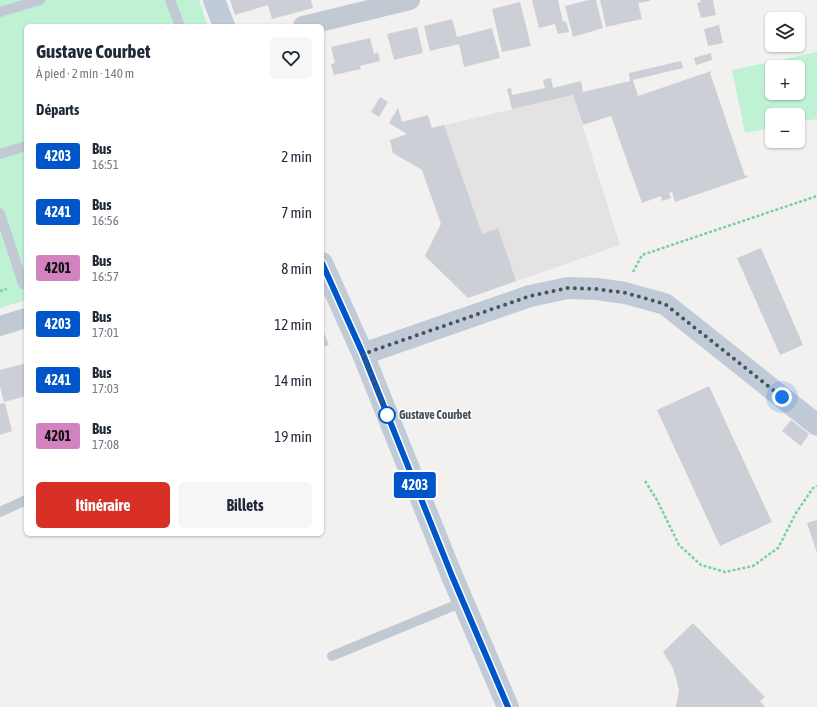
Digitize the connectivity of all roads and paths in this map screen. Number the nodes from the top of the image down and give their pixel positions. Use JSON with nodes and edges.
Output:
{"nodes":[{"id":1,"x":40,"y":0,"type":"edge"},
{"id":2,"x":170,"y":0,"type":"edge"},
{"id":3,"x":214,"y":0,"type":"edge"},
{"id":4,"x":410,"y":0,"type":"edge"},
{"id":5,"x":0,"y":12,"type":"edge"},
{"id":6,"x":179,"y":24,"type":"edge"},
{"id":7,"x":223,"y":24,"type":"edge"},
{"id":8,"x":311,"y":24,"type":"edge"},
{"id":9,"x":24,"y":147,"type":"edge"},
{"id":10,"x":0,"y":154,"type":"edge"},
{"id":11,"x":817,"y":196,"type":"edge"},
{"id":12,"x":0,"y":213,"type":"edge"},
{"id":13,"x":324,"y":267,"type":"edge"},
{"id":14,"x":23,"y":284,"type":"dead end"},
{"id":15,"x":626,"y":293,"type":"junction"},
{"id":16,"x":24,"y":319,"type":"edge"},
{"id":17,"x":0,"y":326,"type":"edge"},
{"id":18,"x":363,"y":354,"type":"junction"},
{"id":19,"x":817,"y":425,"type":"edge"},
{"id":20,"x":645,"y":481,"type":"dead end"},
{"id":21,"x":817,"y":486,"type":"edge"},
{"id":22,"x":24,"y":501,"type":"edge"},
{"id":23,"x":0,"y":512,"type":"edge"},
{"id":24,"x":463,"y":602,"type":"junction"},
{"id":25,"x":332,"y":656,"type":"dead end"},
{"id":26,"x":508,"y":707,"type":"edge"}],
"edges":[{"from":1,"to":5,"type":"lane"},
{"from":2,"to":6,"type":"lane"},
{"from":3,"to":7,"type":"street"},
{"from":4,"to":8,"type":"street"},
{"from":9,"to":10,"type":"lane"},
{"from":11,"to":15,"type":"path"},
{"from":12,"to":14,"type":"lane"},
{"from":13,"to":18,"type":"street"},
{"from":15,"to":18,"type":"street"},
{"from":15,"to":19,"type":"street"},
{"from":16,"to":17,"type":"street"},
{"from":18,"to":24,"type":"street"},
{"from":20,"to":21,"type":"path"},
{"from":22,"to":23,"type":"lane"},
{"from":24,"to":25,"type":"lane"},
{"from":24,"to":26,"type":"street"}]}
